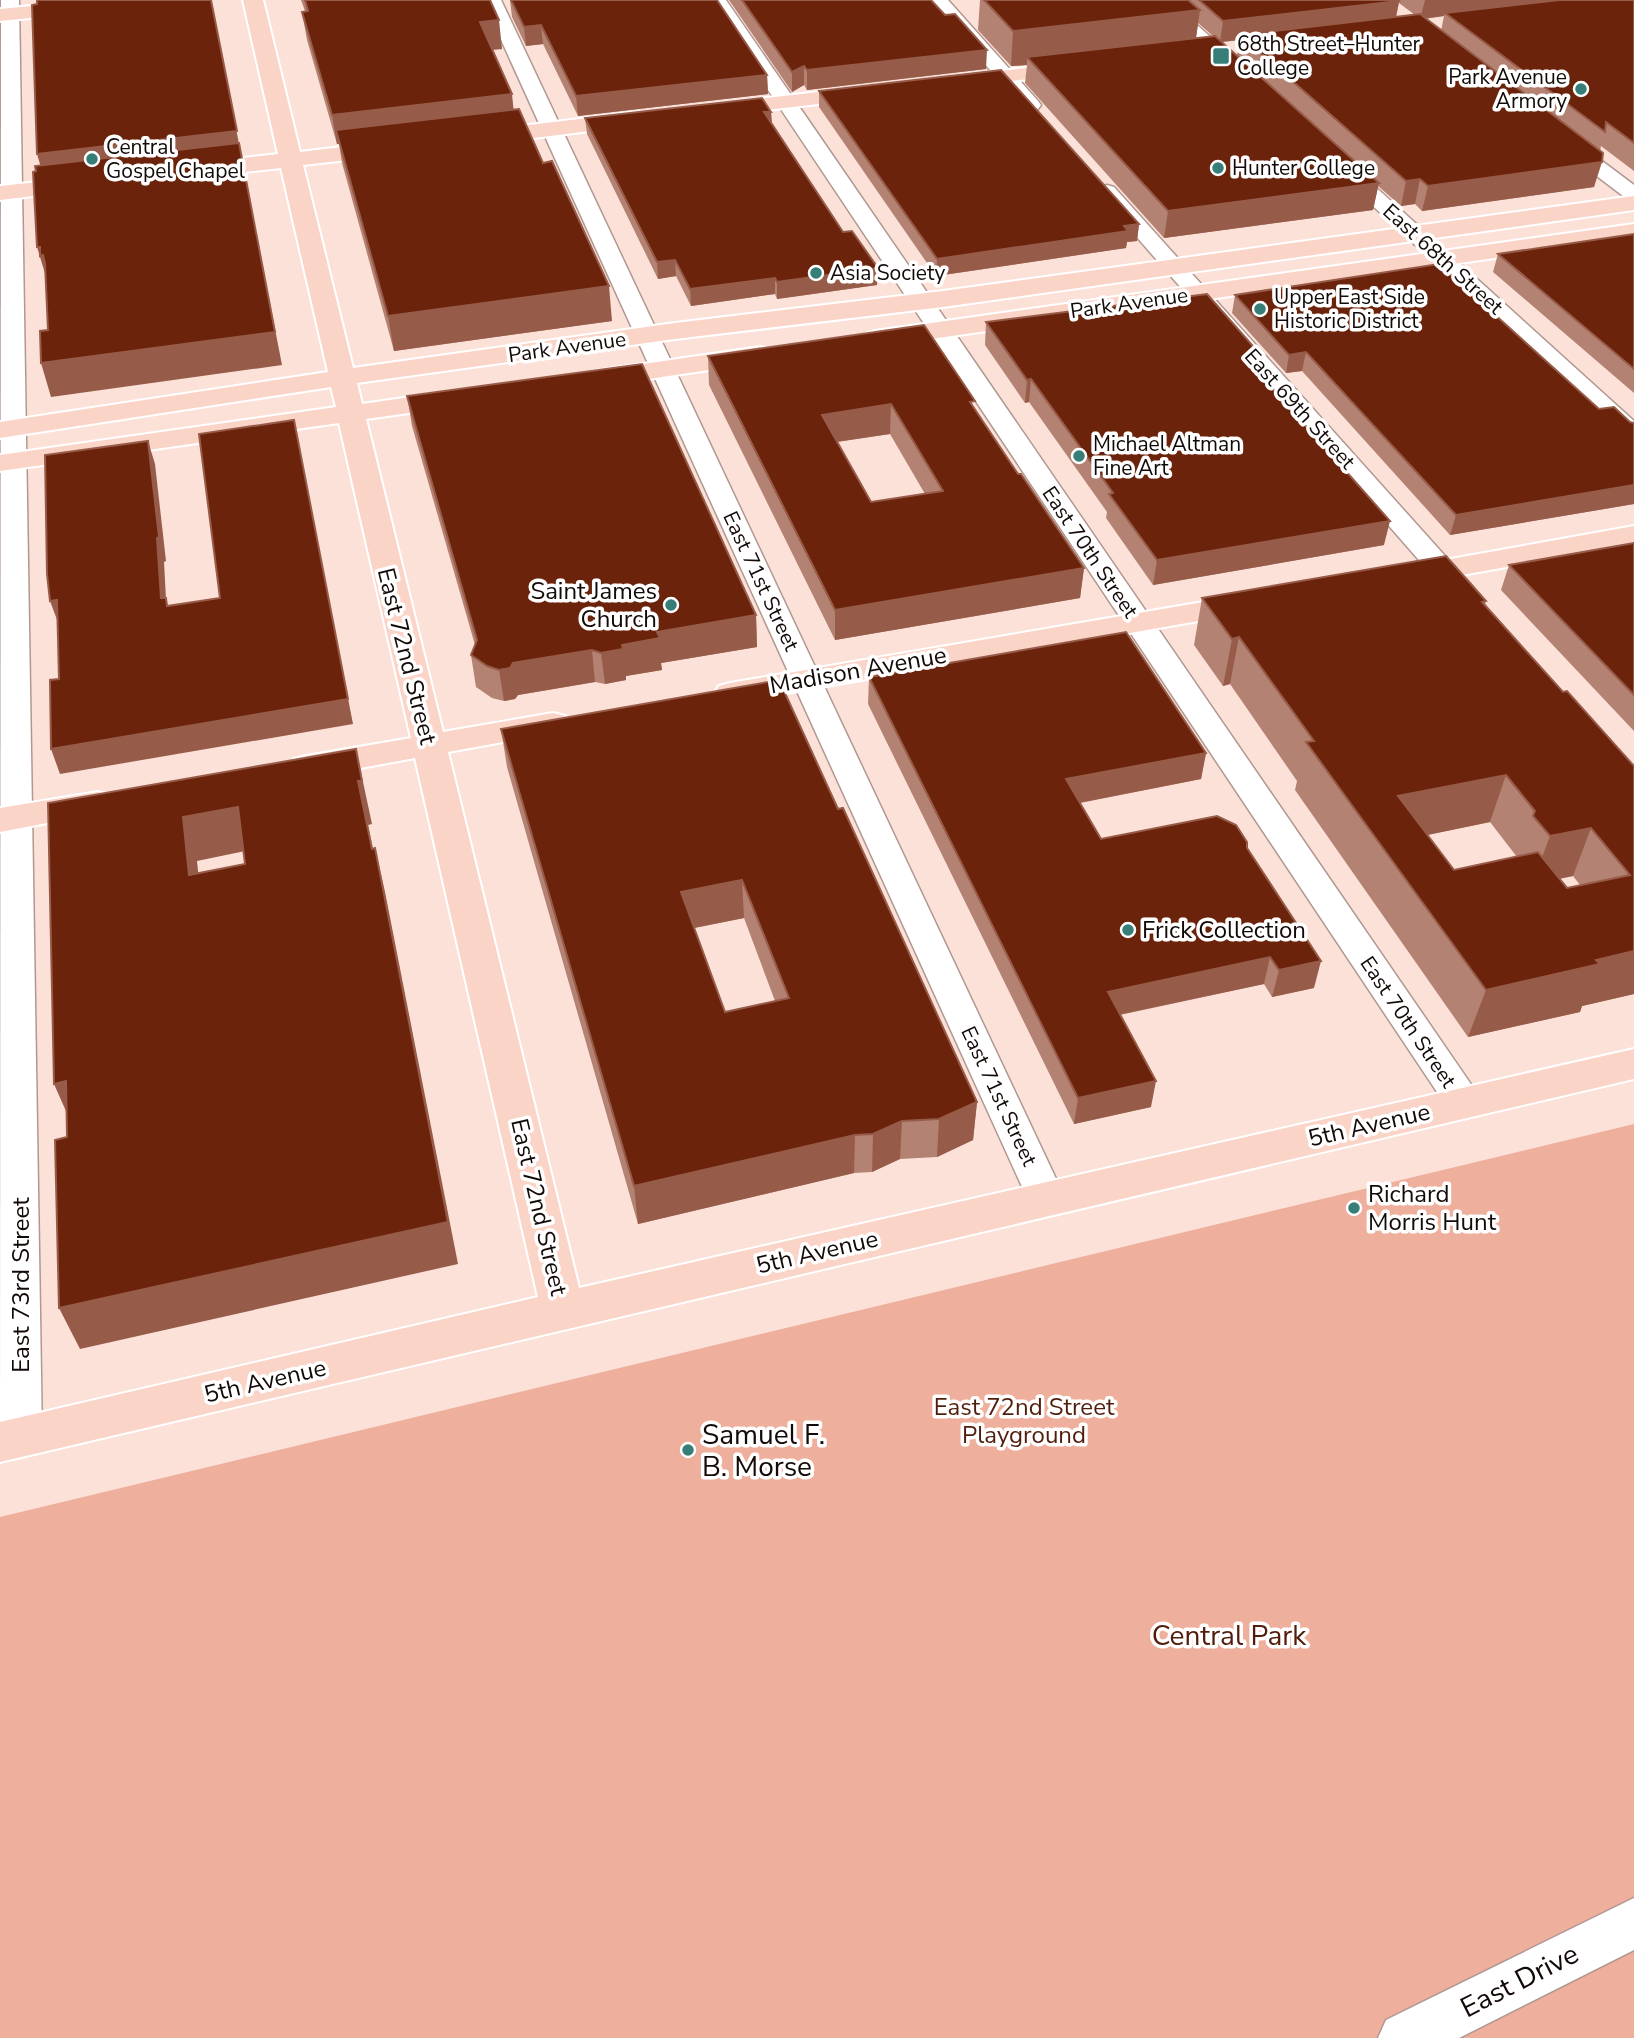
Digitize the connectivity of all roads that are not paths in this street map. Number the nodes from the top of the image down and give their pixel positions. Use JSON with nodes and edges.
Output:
{"nodes":[{"id":1,"x":153,"y":0,"type":"edge"},
{"id":2,"x":253,"y":0,"type":"edge"},
{"id":3,"x":492,"y":0,"type":"edge"},
{"id":4,"x":717,"y":0,"type":"edge"},
{"id":5,"x":938,"y":0,"type":"edge"},
{"id":6,"x":1159,"y":0,"type":"edge"},
{"id":7,"x":7,"y":10,"type":"edge"},
{"id":8,"x":1246,"y":48,"type":"edge"},
{"id":9,"x":1215,"y":52,"type":"junction"},
{"id":10,"x":1185,"y":55,"type":"edge"},
{"id":11,"x":1101,"y":65,"type":"edge"},
{"id":12,"x":1006,"y":76,"type":"junction"},
{"id":13,"x":1246,"y":79,"type":"edge"},
{"id":14,"x":935,"y":85,"type":"edge"},
{"id":15,"x":896,"y":89,"type":"edge"},
{"id":16,"x":786,"y":102,"type":"junction"},
{"id":17,"x":698,"y":112,"type":"edge"},
{"id":18,"x":1041,"y":116,"type":"edge"},
{"id":19,"x":657,"y":117,"type":"edge"},
{"id":20,"x":552,"y":129,"type":"junction"},
{"id":21,"x":1549,"y":130,"type":"edge"},
{"id":22,"x":451,"y":141,"type":"edge"},
{"id":23,"x":410,"y":146,"type":"edge"},
{"id":24,"x":1327,"y":154,"type":"edge"},
{"id":25,"x":291,"y":160,"type":"junction"},
{"id":26,"x":165,"y":174,"type":"edge"},
{"id":27,"x":1095,"y":177,"type":"edge"},
{"id":28,"x":101,"y":182,"type":"edge"},
{"id":29,"x":5,"y":193,"type":"edge"},
{"id":30,"x":1634,"y":195,"type":"edge"},
{"id":31,"x":1634,"y":203,"type":"edge"},
{"id":32,"x":1634,"y":231,"type":"edge"},
{"id":33,"x":1414,"y":233,"type":"junction"},
{"id":34,"x":1442,"y":258,"type":"junction"},
{"id":35,"x":1174,"y":267,"type":"junction"},
{"id":36,"x":1198,"y":293,"type":"junction"},
{"id":37,"x":921,"y":302,"type":"junction"},
{"id":38,"x":939,"y":330,"type":"junction"},
{"id":39,"x":646,"y":335,"type":"junction"},
{"id":40,"x":849,"y":342,"type":"edge"},
{"id":41,"x":783,"y":352,"type":"edge"},
{"id":42,"x":662,"y":369,"type":"junction"},
{"id":43,"x":341,"y":378,"type":"junction"},
{"id":44,"x":573,"y":382,"type":"edge"},
{"id":45,"x":491,"y":393,"type":"edge"},
{"id":46,"x":349,"y":413,"type":"junction"},
{"id":47,"x":6,"y":429,"type":"edge"},
{"id":48,"x":1634,"y":434,"type":"edge"},
{"id":49,"x":6,"y":462,"type":"edge"},
{"id":50,"x":1634,"y":535,"type":"edge"},
{"id":51,"x":1442,"y":569,"type":"junction"},
{"id":52,"x":1376,"y":581,"type":"edge"},
{"id":53,"x":1283,"y":597,"type":"edge"},
{"id":54,"x":1481,"y":613,"type":"edge"},
{"id":55,"x":1137,"y":623,"type":"junction"},
{"id":56,"x":808,"y":679,"type":"junction"},
{"id":57,"x":699,"y":698,"type":"edge"},
{"id":58,"x":576,"y":719,"type":"edge"},
{"id":59,"x":429,"y":745,"type":"junction"},
{"id":60,"x":276,"y":772,"type":"edge"},
{"id":61,"x":130,"y":797,"type":"edge"},
{"id":62,"x":9,"y":818,"type":"edge"},
{"id":63,"x":1634,"y":1064,"type":"edge"},
{"id":64,"x":1464,"y":1103,"type":"junction"},
{"id":65,"x":1047,"y":1200,"type":"junction"},
{"id":66,"x":563,"y":1311,"type":"junction"},
{"id":67,"x":11,"y":1439,"type":"edge"},
{"id":68,"x":1634,"y":1923,"type":"edge"},
{"id":69,"x":1404,"y":2038,"type":"edge"}],
"edges":[{"from":1,"to":7,"type":"main road"},
{"from":2,"to":25,"type":"main road","name":"East 72nd Street"},
{"from":3,"to":20,"type":"street","name":"East 71st Street"},
{"from":4,"to":16,"type":"street","name":"East 70th Street"},
{"from":5,"to":12,"type":"street"},
{"from":6,"to":9,"type":"street"},
{"from":7,"to":29,"type":"street","name":"East 73rd Street"},
{"from":8,"to":9,"type":"main road"},
{"from":9,"to":10,"type":"main road"},
{"from":9,"to":13,"type":"street"},
{"from":11,"to":12,"type":"main road"},
{"from":12,"to":14,"type":"main road"},
{"from":12,"to":18,"type":"street"},
{"from":15,"to":16,"type":"main road"},
{"from":16,"to":17,"type":"main road"},
{"from":16,"to":37,"type":"street","name":"East 70th Street"},
{"from":19,"to":20,"type":"main road"},
{"from":20,"to":22,"type":"main road"},
{"from":20,"to":39,"type":"street","name":"East 71st Street"},
{"from":21,"to":30,"type":"street"},
{"from":23,"to":25,"type":"main road"},
{"from":24,"to":33,"type":"street","name":"East 68th Street"},
{"from":25,"to":26,"type":"main road"},
{"from":25,"to":43,"type":"main road","name":"East 72nd Street"},
{"from":27,"to":35,"type":"street","name":"East 69th Street"},
{"from":28,"to":29,"type":"main road"},
{"from":29,"to":47,"type":"street","name":"East 73rd Street"},
{"from":31,"to":33,"type":"main road","name":"Park Avenue"},
{"from":32,"to":34,"type":"main road","name":"Park Avenue"},
{"from":33,"to":34,"type":"street","name":"East 68th Street"},
{"from":33,"to":35,"type":"main road","name":"Park Avenue"},
{"from":34,"to":36,"type":"main road","name":"Park Avenue"},
{"from":34,"to":48,"type":"street","name":"East 68th Street"},
{"from":35,"to":36,"type":"street","name":"East 69th Street"},
{"from":35,"to":37,"type":"main road","name":"Park Avenue"},
{"from":36,"to":38,"type":"main road","name":"Park Avenue"},
{"from":36,"to":51,"type":"street","name":"East 69th Street"},
{"from":37,"to":38,"type":"street","name":"East 70th Street"},
{"from":37,"to":39,"type":"main road","name":"Park Avenue"},
{"from":38,"to":40,"type":"main road","name":"Park Avenue"},
{"from":38,"to":55,"type":"street","name":"East 70th Street"},
{"from":39,"to":42,"type":"street","name":"East 71st Street"},
{"from":39,"to":43,"type":"main road","name":"Park Avenue"},
{"from":41,"to":42,"type":"main road","name":"Park Avenue"},
{"from":42,"to":44,"type":"main road","name":"Park Avenue"},
{"from":42,"to":56,"type":"street","name":"East 71st Street"},
{"from":43,"to":46,"type":"main road","name":"East 72nd Street"},
{"from":43,"to":47,"type":"main road","name":"Park Avenue"},
{"from":45,"to":46,"type":"main road","name":"Park Avenue"},
{"from":46,"to":49,"type":"main road","name":"Park Avenue"},
{"from":46,"to":59,"type":"main road","name":"East 72nd Street"},
{"from":47,"to":49,"type":"street","name":"East 73rd Street"},
{"from":49,"to":62,"type":"street","name":"East 73rd Street"},
{"from":50,"to":51,"type":"main road"},
{"from":51,"to":52,"type":"main road"},
{"from":51,"to":54,"type":"street","name":"East 69th Street"},
{"from":53,"to":55,"type":"main road","name":"Madison Avenue"},
{"from":55,"to":56,"type":"main road","name":"Madison Avenue"},
{"from":55,"to":64,"type":"street","name":"East 70th Street"},
{"from":56,"to":57,"type":"main road","name":"Madison Avenue"},
{"from":56,"to":65,"type":"street","name":"East 71st Street"},
{"from":58,"to":59,"type":"main road"},
{"from":59,"to":60,"type":"main road"},
{"from":59,"to":66,"type":"main road","name":"East 72nd Street"},
{"from":61,"to":62,"type":"main road"},
{"from":62,"to":67,"type":"street","name":"East 73rd Street"},
{"from":63,"to":64,"type":"main road","name":"5th Avenue"},
{"from":64,"to":65,"type":"main road","name":"5th Avenue"},
{"from":65,"to":66,"type":"main road","name":"5th Avenue"},
{"from":66,"to":67,"type":"main road","name":"5th Avenue"},
{"from":68,"to":69,"type":"street","name":"East Drive"}]}
